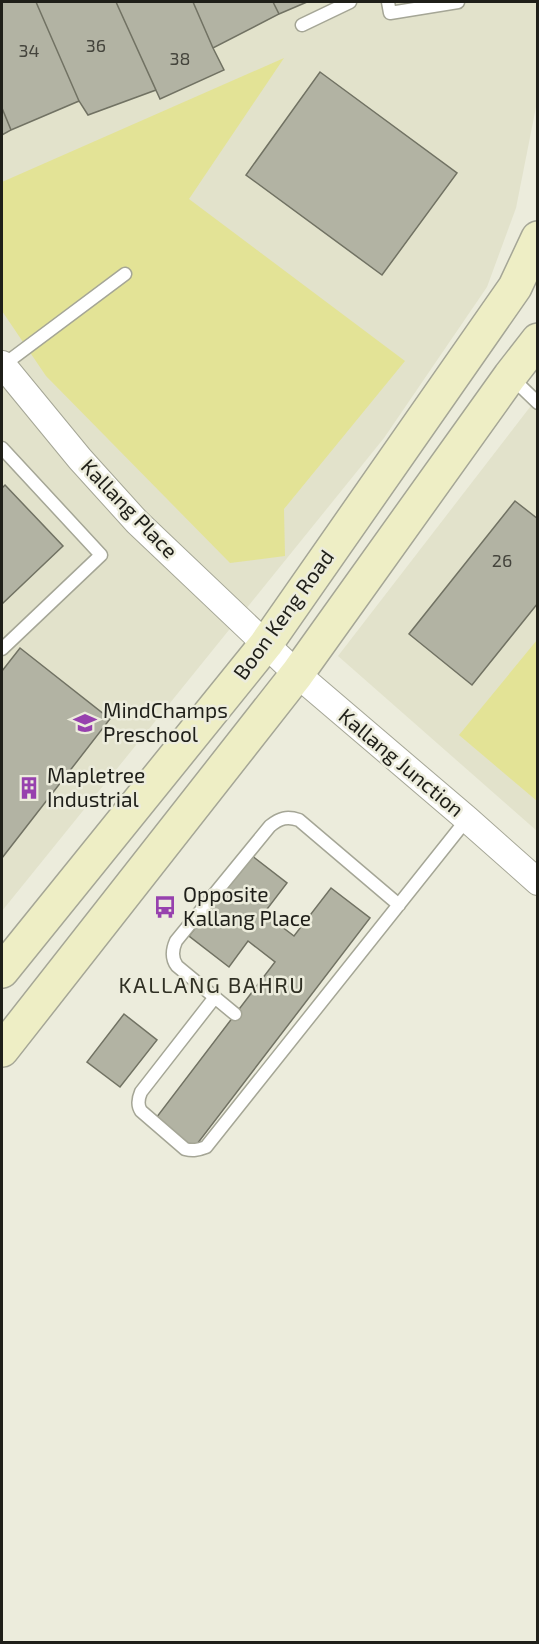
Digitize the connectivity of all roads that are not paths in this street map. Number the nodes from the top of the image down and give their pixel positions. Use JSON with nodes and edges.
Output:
{"nodes":[{"id":1,"x":350,"y":2,"type":"edge"},
{"id":2,"x":388,"y":2,"type":"edge"},
{"id":3,"x":458,"y":2,"type":"edge"},
{"id":4,"x":302,"y":25,"type":"dead end"},
{"id":5,"x":537,"y":238,"type":"edge"},
{"id":6,"x":125,"y":274,"type":"dead end"},
{"id":7,"x":537,"y":339,"type":"edge"},
{"id":8,"x":2,"y":365,"type":"edge"},
{"id":9,"x":510,"y":376,"type":"junction"},
{"id":10,"x":537,"y":403,"type":"edge"},
{"id":11,"x":2,"y":448,"type":"edge"},
{"id":12,"x":266,"y":644,"type":"junction"},
{"id":13,"x":2,"y":649,"type":"edge"},
{"id":14,"x":297,"y":674,"type":"junction"},
{"id":15,"x":466,"y":819,"type":"junction"},
{"id":16,"x":532,"y":873,"type":"edge"},
{"id":17,"x":399,"y":905,"type":"junction"},
{"id":18,"x":2,"y":971,"type":"edge"},
{"id":19,"x":215,"y":998,"type":"junction"},
{"id":20,"x":235,"y":1014,"type":"dead end"},
{"id":21,"x":2,"y":1050,"type":"edge"}],
"edges":[{"from":1,"to":4,"type":"lane"},
{"from":2,"to":3,"type":"lane"},
{"from":5,"to":12,"type":"main road","name":"Boon Keng Road"},
{"from":6,"to":8,"type":"lane"},
{"from":7,"to":9,"type":"main road","name":"Boon Keng Road"},
{"from":8,"to":12,"type":"street","name":"Kallang Place"},
{"from":9,"to":10,"type":"lane"},
{"from":9,"to":14,"type":"main road","name":"Boon Keng Road"},
{"from":11,"to":13,"type":"lane"},
{"from":12,"to":14,"type":"street","name":"Kallang Junction"},
{"from":12,"to":18,"type":"main road","name":"Boon Keng Road"},
{"from":14,"to":15,"type":"street","name":"Kallang Junction"},
{"from":14,"to":21,"type":"main road","name":"Boon Keng Road"},
{"from":15,"to":16,"type":"street","name":"Kallang Junction"},
{"from":15,"to":17,"type":"lane"},
{"from":17,"to":19,"type":"lane"},
{"from":17,"to":19,"type":"lane"},
{"from":19,"to":20,"type":"lane"}]}
